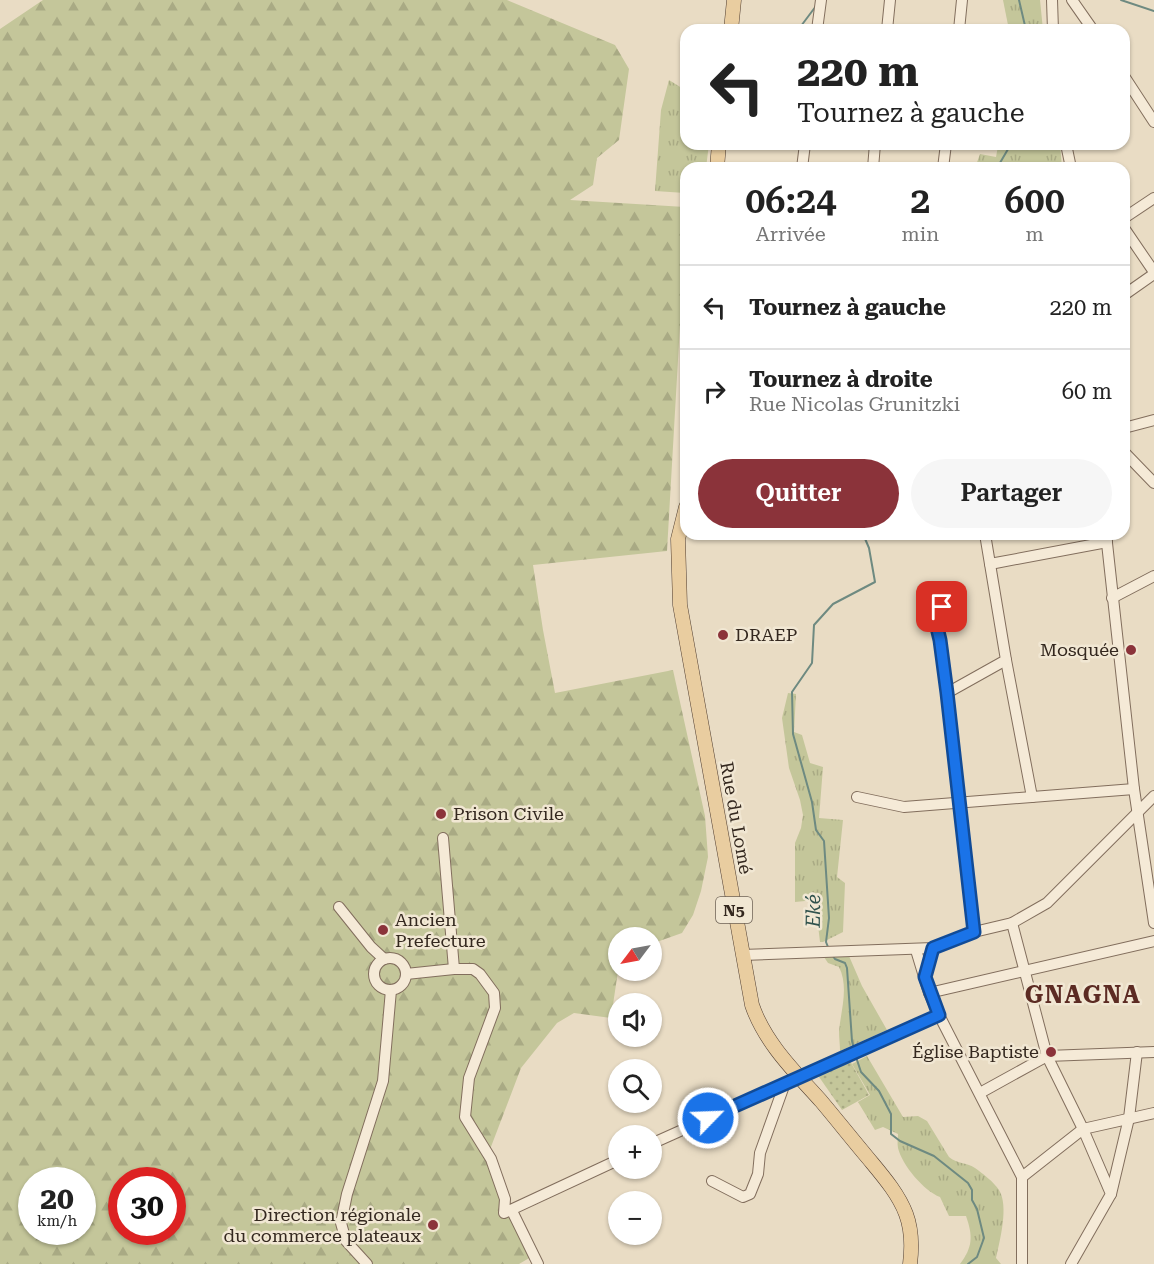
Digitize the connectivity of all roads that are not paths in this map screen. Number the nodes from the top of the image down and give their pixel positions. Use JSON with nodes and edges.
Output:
{"nodes":[{"id":1,"x":734,"y":0,"type":"edge"},
{"id":2,"x":820,"y":0,"type":"edge"},
{"id":3,"x":890,"y":0,"type":"edge"},
{"id":4,"x":962,"y":0,"type":"edge"},
{"id":5,"x":1052,"y":0,"type":"edge"},
{"id":6,"x":1072,"y":0,"type":"edge"},
{"id":7,"x":732,"y":24,"type":"edge"},
{"id":8,"x":818,"y":24,"type":"edge"},
{"id":9,"x":888,"y":24,"type":"edge"},
{"id":10,"x":960,"y":24,"type":"edge"},
{"id":11,"x":1053,"y":24,"type":"edge"},
{"id":12,"x":1089,"y":24,"type":"edge"},
{"id":13,"x":1130,"y":83,"type":"edge"},
{"id":14,"x":1150,"y":107,"type":"edge"},
{"id":15,"x":1154,"y":122,"type":"edge"},
{"id":16,"x":1154,"y":198,"type":"edge"},
{"id":17,"x":1130,"y":214,"type":"edge"},
{"id":18,"x":1130,"y":237,"type":"edge"},
{"id":19,"x":1154,"y":273,"type":"edge"},
{"id":20,"x":1130,"y":291,"type":"edge"},
{"id":21,"x":1154,"y":420,"type":"edge"},
{"id":22,"x":1130,"y":426,"type":"edge"},
{"id":23,"x":1130,"y":458,"type":"edge"},
{"id":24,"x":1154,"y":483,"type":"edge"},
{"id":25,"x":680,"y":531,"type":"edge"},
{"id":26,"x":986,"y":540,"type":"edge"},
{"id":27,"x":1097,"y":540,"type":"edge"},
{"id":28,"x":1106,"y":540,"type":"edge"},
{"id":29,"x":990,"y":564,"type":"junction"},
{"id":30,"x":1154,"y":576,"type":"edge"},
{"id":31,"x":1113,"y":598,"type":"junction"},
{"id":32,"x":942,"y":607,"type":"dead end"},
{"id":33,"x":1006,"y":660,"type":"junction"},
{"id":34,"x":947,"y":693,"type":"junction"},
{"id":35,"x":1134,"y":789,"type":"junction"},
{"id":36,"x":1154,"y":796,"type":"edge"},
{"id":37,"x":857,"y":797,"type":"dead end"},
{"id":38,"x":1032,"y":797,"type":"junction"},
{"id":39,"x":960,"y":803,"type":"junction"},
{"id":40,"x":1138,"y":812,"type":"junction"},
{"id":41,"x":443,"y":838,"type":"dead end"},
{"id":42,"x":339,"y":908,"type":"dead end"},
{"id":43,"x":1011,"y":923,"type":"junction"},
{"id":44,"x":1154,"y":923,"type":"edge"},
{"id":45,"x":974,"y":932,"type":"junction"},
{"id":46,"x":1154,"y":941,"type":"edge"},
{"id":47,"x":933,"y":948,"type":"junction"},
{"id":48,"x":916,"y":950,"type":"junction"},
{"id":49,"x":742,"y":955,"type":"junction"},
{"id":50,"x":384,"y":959,"type":"junction"},
{"id":51,"x":454,"y":969,"type":"junction"},
{"id":52,"x":1023,"y":971,"type":"junction"},
{"id":53,"x":406,"y":974,"type":"junction"},
{"id":54,"x":925,"y":977,"type":"junction"},
{"id":55,"x":391,"y":990,"type":"junction"},
{"id":56,"x":929,"y":993,"type":"junction"},
{"id":57,"x":939,"y":1015,"type":"junction"},
{"id":58,"x":1137,"y":1052,"type":"junction"},
{"id":59,"x":1154,"y":1052,"type":"edge"},
{"id":60,"x":1047,"y":1056,"type":"junction"},
{"id":61,"x":798,"y":1077,"type":"junction"},
{"id":62,"x":785,"y":1083,"type":"junction"},
{"id":63,"x":980,"y":1093,"type":"junction"},
{"id":64,"x":1154,"y":1113,"type":"edge"},
{"id":65,"x":1129,"y":1118,"type":"junction"},
{"id":66,"x":1083,"y":1129,"type":"junction"},
{"id":67,"x":662,"y":1139,"type":"edge"},
{"id":68,"x":608,"y":1165,"type":"edge"},
{"id":69,"x":1022,"y":1177,"type":"junction"},
{"id":70,"x":712,"y":1181,"type":"dead end"},
{"id":71,"x":1111,"y":1194,"type":"junction"},
{"id":72,"x":512,"y":1210,"type":"junction"},
{"id":73,"x":367,"y":1264,"type":"edge"},
{"id":74,"x":538,"y":1264,"type":"edge"},
{"id":75,"x":910,"y":1264,"type":"edge"},
{"id":76,"x":1022,"y":1264,"type":"edge"},
{"id":77,"x":1071,"y":1264,"type":"edge"}],
"edges":[{"from":1,"to":7,"type":"main road"},
{"from":2,"to":8,"type":"street"},
{"from":3,"to":9,"type":"street"},
{"from":4,"to":10,"type":"street"},
{"from":5,"to":11,"type":"street"},
{"from":6,"to":12,"type":"street"},
{"from":13,"to":14,"type":"street"},
{"from":14,"to":15,"type":"street"},
{"from":16,"to":17,"type":"street"},
{"from":18,"to":19,"type":"street"},
{"from":19,"to":20,"type":"street"},
{"from":21,"to":22,"type":"street"},
{"from":23,"to":24,"type":"street"},
{"from":25,"to":49,"type":"main road","name":"Rue du Lomé","number":"N5"},
{"from":26,"to":29,"type":"street"},
{"from":27,"to":29,"type":"street"},
{"from":28,"to":31,"type":"street"},
{"from":29,"to":33,"type":"street"},
{"from":30,"to":31,"type":"street"},
{"from":31,"to":35,"type":"street"},
{"from":32,"to":34,"type":"street"},
{"from":33,"to":34,"type":"street"},
{"from":33,"to":38,"type":"street"},
{"from":34,"to":39,"type":"street"},
{"from":35,"to":38,"type":"street"},
{"from":35,"to":40,"type":"street"},
{"from":36,"to":40,"type":"street"},
{"from":37,"to":39,"type":"street"},
{"from":38,"to":39,"type":"street"},
{"from":39,"to":45,"type":"street"},
{"from":40,"to":43,"type":"street"},
{"from":40,"to":44,"type":"street"},
{"from":41,"to":51,"type":"street"},
{"from":42,"to":50,"type":"street"},
{"from":43,"to":45,"type":"street"},
{"from":43,"to":52,"type":"street"},
{"from":45,"to":47,"type":"street"},
{"from":46,"to":52,"type":"street"},
{"from":47,"to":48,"type":"street"},
{"from":47,"to":54,"type":"street"},
{"from":48,"to":49,"type":"street"},
{"from":48,"to":54,"type":"street"},
{"from":49,"to":61,"type":"main road","name":"Rue du Lomé","number":"N5"},
{"from":50,"to":53,"type":"street"},
{"from":50,"to":55,"type":"street"},
{"from":51,"to":53,"type":"street"},
{"from":51,"to":72,"type":"street"},
{"from":52,"to":56,"type":"street"},
{"from":52,"to":60,"type":"street"},
{"from":53,"to":55,"type":"street"},
{"from":54,"to":56,"type":"street"},
{"from":55,"to":73,"type":"street"},
{"from":56,"to":57,"type":"street"},
{"from":57,"to":61,"type":"street"},
{"from":57,"to":63,"type":"street"},
{"from":58,"to":59,"type":"street"},
{"from":58,"to":60,"type":"street"},
{"from":58,"to":65,"type":"street"},
{"from":60,"to":63,"type":"street"},
{"from":60,"to":66,"type":"street"},
{"from":61,"to":62,"type":"street"},
{"from":61,"to":75,"type":"main road","name":"Rue du Lomé","number":"N5"},
{"from":62,"to":67,"type":"street"},
{"from":62,"to":70,"type":"street"},
{"from":63,"to":69,"type":"street"},
{"from":64,"to":65,"type":"street"},
{"from":65,"to":66,"type":"street"},
{"from":65,"to":71,"type":"street"},
{"from":66,"to":69,"type":"street"},
{"from":66,"to":71,"type":"street"},
{"from":68,"to":72,"type":"street"},
{"from":69,"to":76,"type":"street"},
{"from":71,"to":77,"type":"street"},
{"from":72,"to":74,"type":"street"}]}
